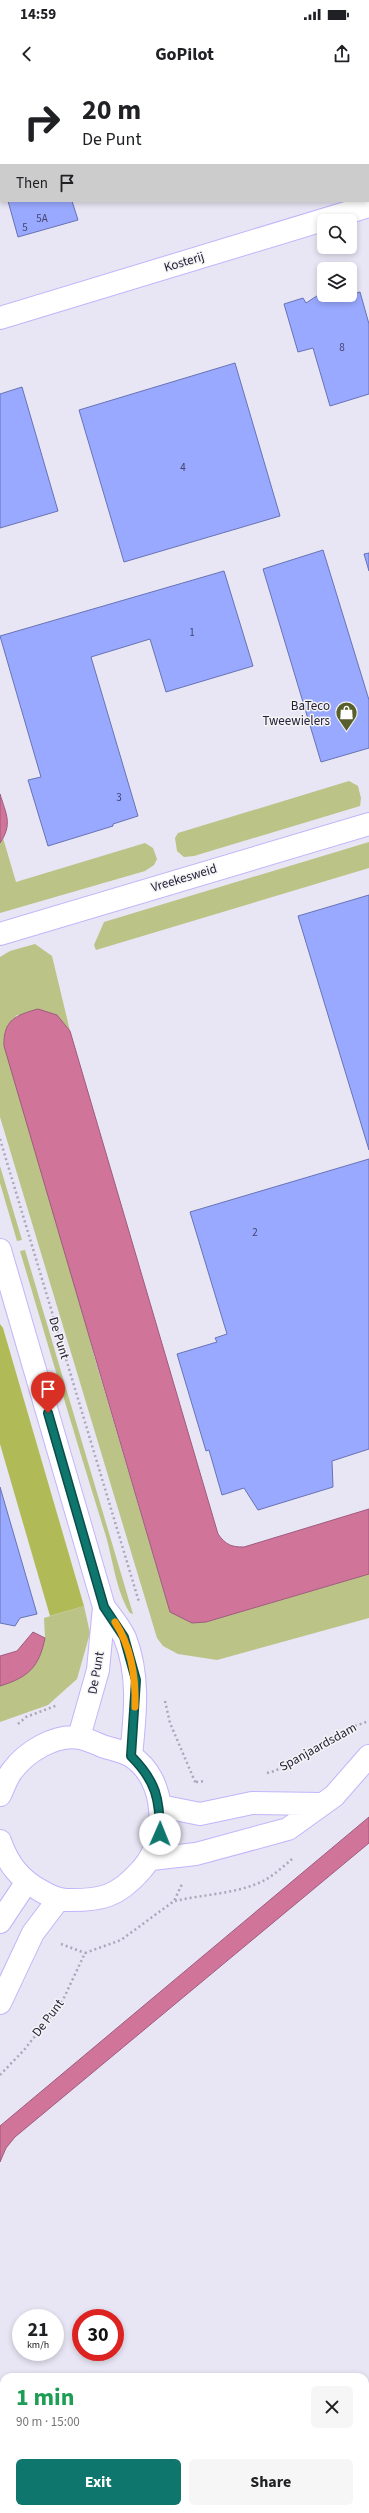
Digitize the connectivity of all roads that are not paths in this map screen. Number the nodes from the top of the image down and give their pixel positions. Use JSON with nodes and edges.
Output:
{"nodes":[{"id":1,"x":369,"y":206,"type":"edge"},
{"id":2,"x":0,"y":318,"type":"edge"},
{"id":3,"x":369,"y":824,"type":"edge"},
{"id":4,"x":0,"y":934,"type":"edge"},
{"id":5,"x":0,"y":1251,"type":"edge"},
{"id":6,"x":104,"y":1607,"type":"junction"},
{"id":7,"x":79,"y":1737,"type":"junction"},
{"id":8,"x":131,"y":1756,"type":"junction"},
{"id":9,"x":369,"y":1756,"type":"edge"},
{"id":10,"x":0,"y":1795,"type":"edge"},
{"id":11,"x":321,"y":1804,"type":"junction"},
{"id":12,"x":160,"y":1806,"type":"junction"},
{"id":13,"x":0,"y":1841,"type":"edge"},
{"id":14,"x":151,"y":1859,"type":"junction"},
{"id":15,"x":26,"y":1883,"type":"junction"},
{"id":16,"x":58,"y":1900,"type":"junction"},
{"id":17,"x":0,"y":1922,"type":"edge"},
{"id":18,"x":0,"y":2003,"type":"edge"}],
"edges":[{"from":1,"to":2,"type":"street","name":"Kosterij"},
{"from":3,"to":4,"type":"street","name":"Vreekesweid"},
{"from":5,"to":6,"type":"street","name":"De Punt"},
{"from":6,"to":7,"type":"street","name":"De Punt"},
{"from":6,"to":8,"type":"street","name":"De Punt"},
{"from":7,"to":8,"type":"street"},
{"from":7,"to":10,"type":"street"},
{"from":8,"to":12,"type":"street"},
{"from":9,"to":11,"type":"street"},
{"from":11,"to":12,"type":"street"},
{"from":11,"to":14,"type":"street"},
{"from":12,"to":14,"type":"street"},
{"from":13,"to":15,"type":"street"},
{"from":14,"to":16,"type":"street"},
{"from":15,"to":16,"type":"street"},
{"from":15,"to":17,"type":"street"},
{"from":16,"to":18,"type":"street"}]}
